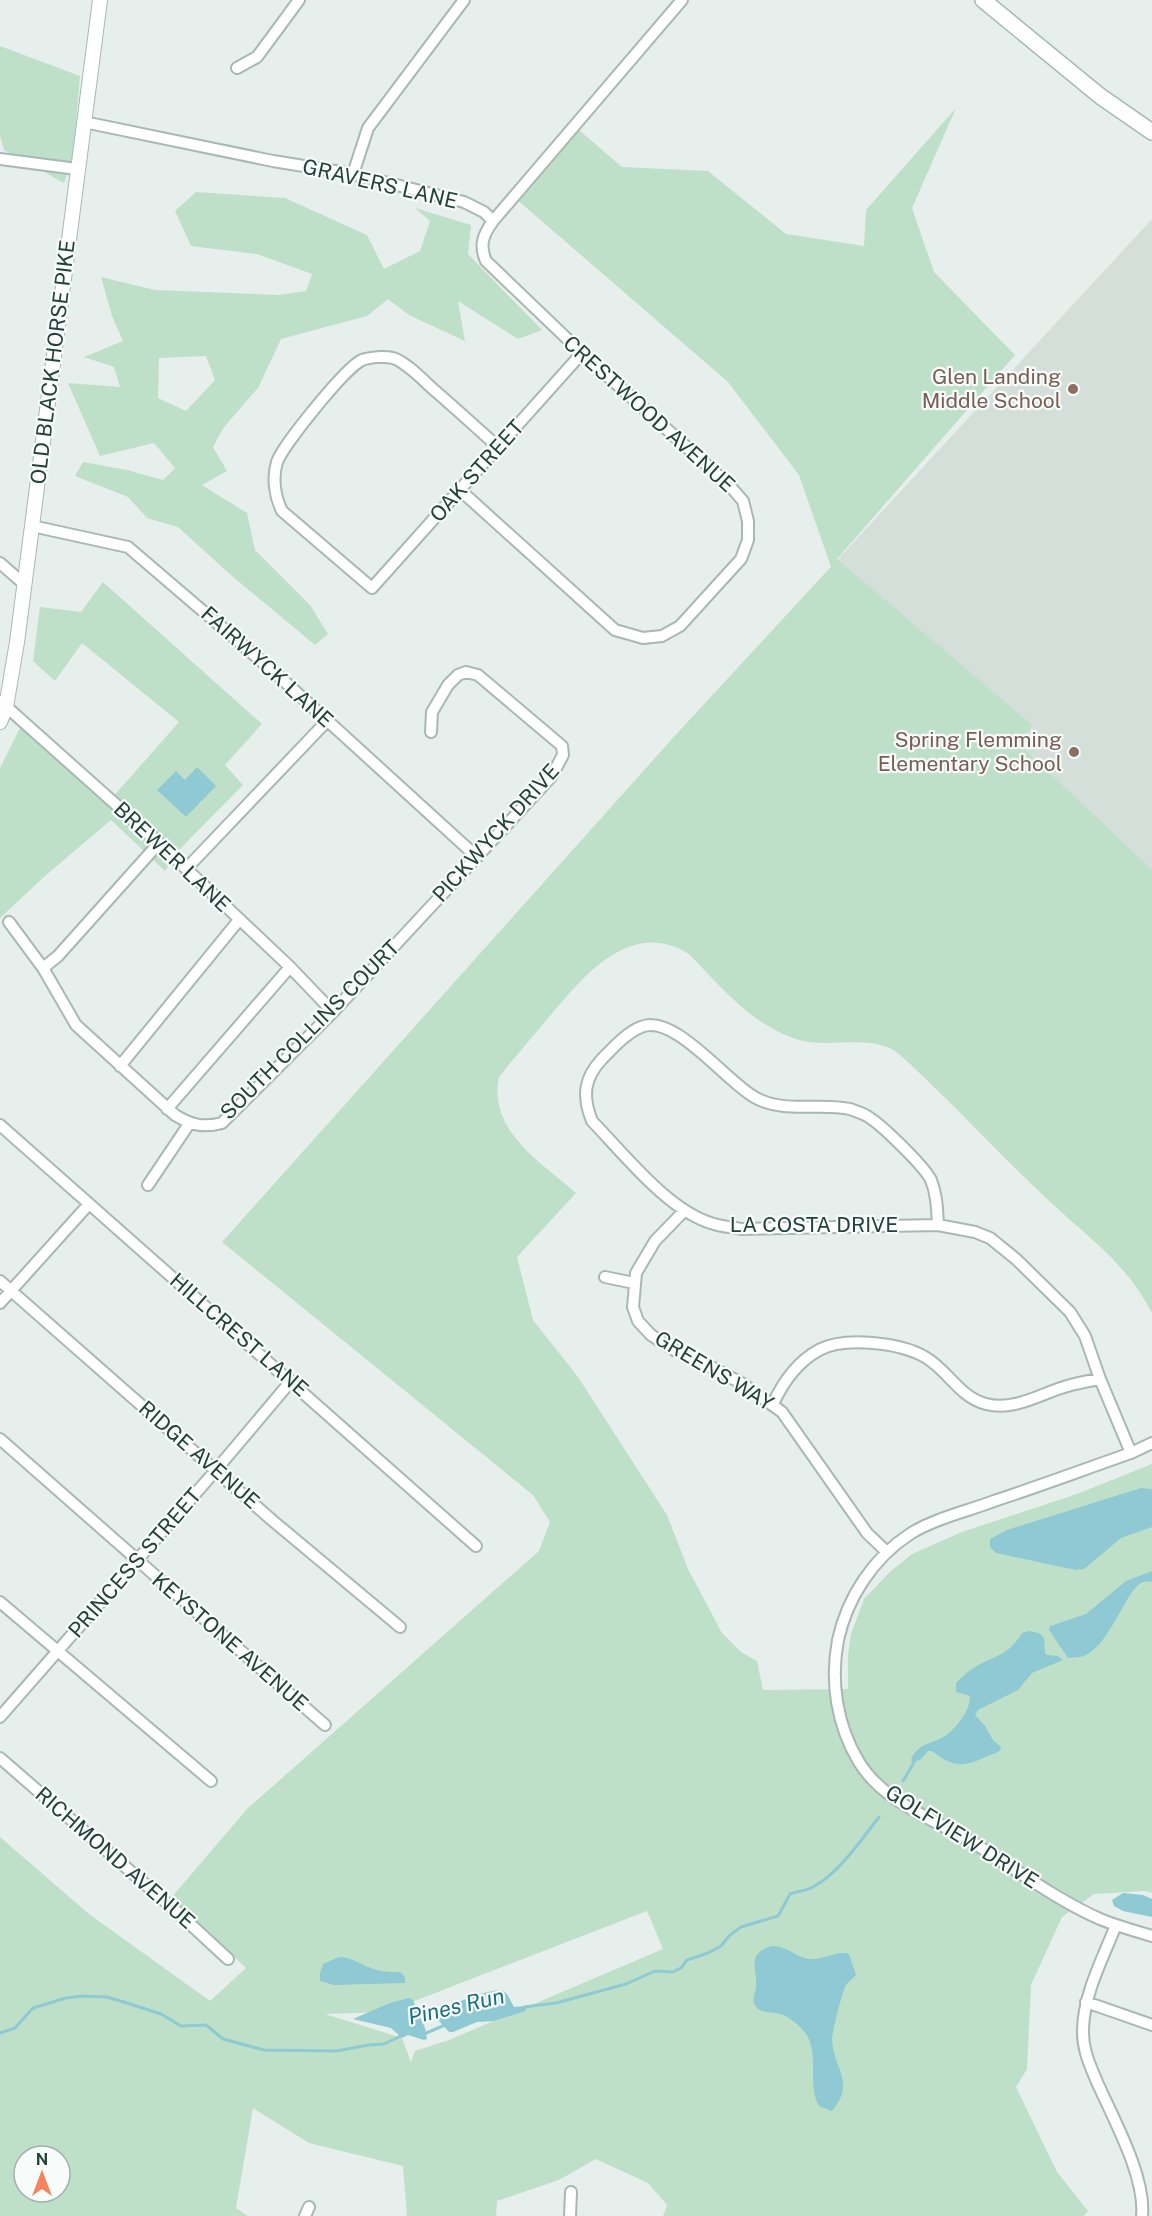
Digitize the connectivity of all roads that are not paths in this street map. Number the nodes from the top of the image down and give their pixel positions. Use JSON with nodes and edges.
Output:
{"nodes":[{"id":1,"x":100,"y":0,"type":"edge"},
{"id":2,"x":299,"y":0,"type":"edge"},
{"id":3,"x":464,"y":0,"type":"edge"},
{"id":4,"x":682,"y":0,"type":"edge"},
{"id":5,"x":983,"y":0,"type":"edge"},
{"id":6,"x":237,"y":68,"type":"dead end"},
{"id":7,"x":84,"y":122,"type":"junction"},
{"id":8,"x":1152,"y":132,"type":"edge"},
{"id":9,"x":0,"y":159,"type":"edge"},
{"id":10,"x":77,"y":169,"type":"junction"},
{"id":11,"x":353,"y":174,"type":"junction"},
{"id":12,"x":493,"y":221,"type":"junction"},
{"id":13,"x":582,"y":354,"type":"junction"},
{"id":14,"x":498,"y":447,"type":"junction"},
{"id":15,"x":460,"y":490,"type":"junction"},
{"id":16,"x":32,"y":526,"type":"junction"},
{"id":17,"x":0,"y":563,"type":"edge"},
{"id":18,"x":24,"y":584,"type":"junction"},
{"id":19,"x":3,"y":704,"type":"edge"},
{"id":20,"x":327,"y":721,"type":"junction"},
{"id":21,"x":0,"y":722,"type":"edge"},
{"id":22,"x":431,"y":732,"type":"dead end"},
{"id":23,"x":159,"y":843,"type":"junction"},
{"id":24,"x":477,"y":857,"type":"junction"},
{"id":25,"x":186,"y":869,"type":"junction"},
{"id":26,"x":423,"y":914,"type":"joint"},
{"id":27,"x":239,"y":920,"type":"junction"},
{"id":28,"x":9,"y":922,"type":"dead end"},
{"id":29,"x":290,"y":967,"type":"junction"},
{"id":30,"x":43,"y":968,"type":"junction"},
{"id":31,"x":333,"y":1012,"type":"junction"},
{"id":32,"x":120,"y":1066,"type":"junction"},
{"id":33,"x":168,"y":1109,"type":"junction"},
{"id":34,"x":189,"y":1124,"type":"junction"},
{"id":35,"x":0,"y":1125,"type":"edge"},
{"id":36,"x":148,"y":1185,"type":"dead end"},
{"id":37,"x":89,"y":1204,"type":"junction"},
{"id":38,"x":684,"y":1210,"type":"junction"},
{"id":39,"x":938,"y":1225,"type":"junction"},
{"id":40,"x":605,"y":1277,"type":"dead end"},
{"id":41,"x":0,"y":1281,"type":"edge"},
{"id":42,"x":634,"y":1283,"type":"junction"},
{"id":43,"x":11,"y":1291,"type":"junction"},
{"id":44,"x":0,"y":1303,"type":"edge"},
{"id":45,"x":1100,"y":1379,"type":"junction"},
{"id":46,"x":291,"y":1381,"type":"junction"},
{"id":47,"x":773,"y":1404,"type":"junction"},
{"id":48,"x":0,"y":1439,"type":"edge"},
{"id":49,"x":1152,"y":1443,"type":"edge"},
{"id":50,"x":1131,"y":1453,"type":"junction"},
{"id":51,"x":216,"y":1470,"type":"junction"},
{"id":52,"x":476,"y":1546,"type":"dead end"},
{"id":53,"x":887,"y":1552,"type":"junction"},
{"id":54,"x":137,"y":1560,"type":"junction"},
{"id":55,"x":0,"y":1602,"type":"edge"},
{"id":56,"x":400,"y":1627,"type":"dead end"},
{"id":57,"x":59,"y":1650,"type":"junction"},
{"id":58,"x":0,"y":1717,"type":"edge"},
{"id":59,"x":325,"y":1725,"type":"dead end"},
{"id":60,"x":0,"y":1758,"type":"edge"},
{"id":61,"x":211,"y":1781,"type":"dead end"},
{"id":62,"x":1116,"y":1925,"type":"junction"},
{"id":63,"x":1152,"y":1936,"type":"edge"},
{"id":64,"x":228,"y":1959,"type":"dead end"},
{"id":65,"x":1086,"y":2002,"type":"junction"},
{"id":66,"x":1152,"y":2025,"type":"edge"},
{"id":67,"x":571,"y":2192,"type":"dead end"},
{"id":68,"x":1145,"y":2211,"type":"edge"},
{"id":69,"x":570,"y":2216,"type":"edge"}],
"edges":[{"from":1,"to":7,"type":"street","name":"OLD BLACK HORSE PIKE"},
{"from":2,"to":6,"type":"street"},
{"from":3,"to":11,"type":"street"},
{"from":4,"to":12,"type":"street"},
{"from":5,"to":8,"type":"main road"},
{"from":7,"to":10,"type":"street","name":"OLD BLACK HORSE PIKE"},
{"from":7,"to":11,"type":"street","name":"GRAVERS LANE"},
{"from":9,"to":10,"type":"street"},
{"from":10,"to":16,"type":"street","name":"OLD BLACK HORSE PIKE"},
{"from":11,"to":12,"type":"street","name":"GRAVERS LANE"},
{"from":12,"to":13,"type":"street","name":"CRESTWOOD AVENUE"},
{"from":13,"to":14,"type":"street","name":"OAK STREET"},
{"from":13,"to":15,"type":"street","name":"CRESTWOOD AVENUE"},
{"from":14,"to":15,"type":"street","name":"OAK STREET"},
{"from":14,"to":15,"type":"street","name":"OAK STREET"},
{"from":16,"to":18,"type":"street","name":"OLD BLACK HORSE PIKE"},
{"from":16,"to":20,"type":"street","name":"FAIRWYCK LANE"},
{"from":17,"to":18,"type":"street"},
{"from":18,"to":19,"type":"street","name":"OLD BLACK HORSE PIKE"},
{"from":19,"to":21,"type":"street","name":"OLD BLACK HORSE PIKE"},
{"from":19,"to":23,"type":"street","name":"BREWER LANE"},
{"from":20,"to":24,"type":"street","name":"FAIRWYCK LANE"},
{"from":20,"to":25,"type":"street"},
{"from":22,"to":24,"type":"street","name":"PICKWYCK DRIVE"},
{"from":23,"to":25,"type":"street","name":"BREWER LANE"},
{"from":23,"to":30,"type":"street"},
{"from":24,"to":26,"type":"street","name":"PICKWYCK DRIVE"},
{"from":25,"to":27,"type":"street","name":"BREWER LANE"},
{"from":26,"to":31,"type":"street","name":"SOUTH COLLINS COURT"},
{"from":27,"to":29,"type":"street","name":"BREWER LANE"},
{"from":27,"to":32,"type":"street"},
{"from":28,"to":30,"type":"street"},
{"from":29,"to":31,"type":"street","name":"BREWER LANE"},
{"from":29,"to":33,"type":"street"},
{"from":30,"to":32,"type":"street"},
{"from":31,"to":34,"type":"street","name":"SOUTH COLLINS COURT"},
{"from":32,"to":33,"type":"street"},
{"from":33,"to":34,"type":"street"},
{"from":34,"to":36,"type":"street","name":"SOUTH COLLINS COURT"},
{"from":35,"to":37,"type":"street","name":"HILLCREST LANE"},
{"from":37,"to":43,"type":"street"},
{"from":37,"to":46,"type":"street","name":"HILLCREST LANE"},
{"from":38,"to":39,"type":"street","name":"LA COSTA DRIVE"},
{"from":38,"to":39,"type":"street","name":"LA COSTA DRIVE"},
{"from":38,"to":42,"type":"street","name":"GREENS WAY"},
{"from":39,"to":45,"type":"street","name":"LA COSTA DRIVE"},
{"from":40,"to":42,"type":"street"},
{"from":41,"to":43,"type":"street","name":"RIDGE AVENUE"},
{"from":42,"to":47,"type":"street","name":"GREENS WAY"},
{"from":43,"to":44,"type":"street"},
{"from":43,"to":51,"type":"street","name":"RIDGE AVENUE"},
{"from":45,"to":47,"type":"street"},
{"from":45,"to":50,"type":"street","name":"LA COSTA DRIVE"},
{"from":46,"to":51,"type":"street","name":"PRINCESS STREET"},
{"from":46,"to":52,"type":"street","name":"HILLCREST LANE"},
{"from":47,"to":53,"type":"street","name":"GREENS WAY"},
{"from":48,"to":54,"type":"street","name":"KEYSTONE AVENUE"},
{"from":49,"to":50,"type":"street","name":"GOLFVIEW DRIVE"},
{"from":50,"to":53,"type":"street","name":"GOLFVIEW DRIVE"},
{"from":51,"to":54,"type":"street","name":"PRINCESS STREET"},
{"from":51,"to":56,"type":"street","name":"RIDGE AVENUE"},
{"from":53,"to":62,"type":"street","name":"GOLFVIEW DRIVE"},
{"from":54,"to":57,"type":"street","name":"PRINCESS STREET"},
{"from":54,"to":59,"type":"street","name":"KEYSTONE AVENUE"},
{"from":55,"to":57,"type":"street"},
{"from":57,"to":58,"type":"street","name":"PRINCESS STREET"},
{"from":57,"to":61,"type":"street"},
{"from":60,"to":64,"type":"street","name":"RICHMOND AVENUE"},
{"from":62,"to":63,"type":"street","name":"GOLFVIEW DRIVE"},
{"from":62,"to":65,"type":"street"},
{"from":65,"to":66,"type":"street"},
{"from":65,"to":68,"type":"street"},
{"from":67,"to":69,"type":"street"}]}
